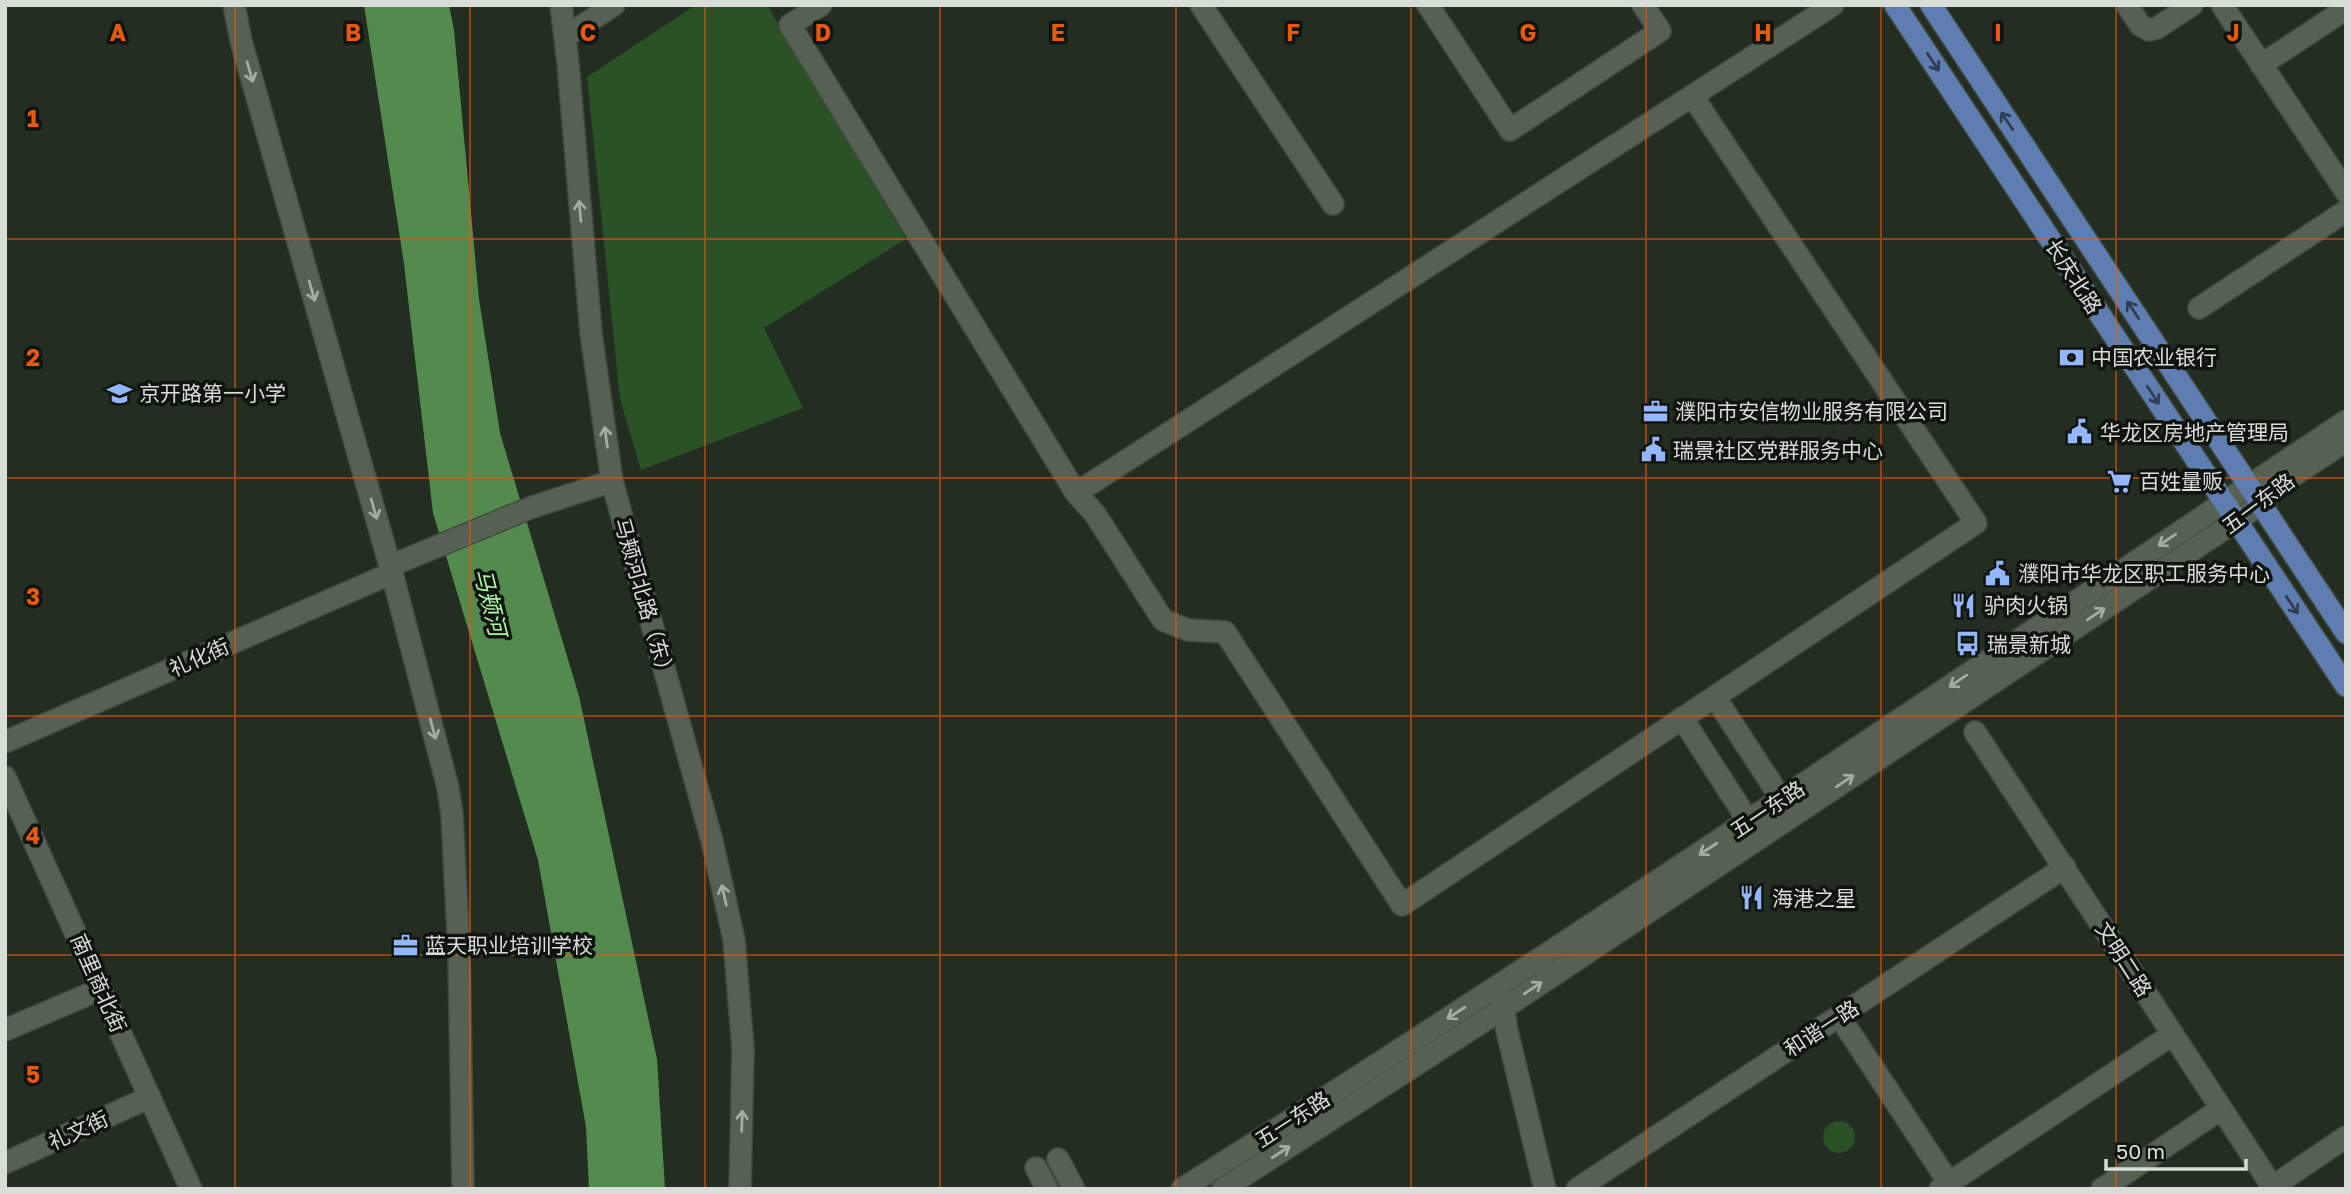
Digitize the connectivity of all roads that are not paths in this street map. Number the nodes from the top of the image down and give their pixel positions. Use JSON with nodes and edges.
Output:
{"nodes":[{"id":1,"x":234,"y":5,"type":"edge"},
{"id":2,"x":614,"y":5,"type":"edge"},
{"id":3,"x":821,"y":5,"type":"edge"},
{"id":4,"x":1201,"y":5,"type":"edge"},
{"id":5,"x":1428,"y":5,"type":"edge"},
{"id":6,"x":1643,"y":5,"type":"edge"},
{"id":7,"x":1833,"y":5,"type":"edge"},
{"id":8,"x":1895,"y":5,"type":"edge"},
{"id":9,"x":1931,"y":5,"type":"edge"},
{"id":10,"x":2127,"y":5,"type":"edge"},
{"id":11,"x":2192,"y":5,"type":"edge"},
{"id":12,"x":2222,"y":5,"type":"edge"},
{"id":13,"x":566,"y":8,"type":"edge"},
{"id":14,"x":2346,"y":9,"type":"edge"},
{"id":15,"x":565,"y":37,"type":"junction"},
{"id":16,"x":2262,"y":65,"type":"junction"},
{"id":17,"x":1693,"y":97,"type":"junction"},
{"id":18,"x":2346,"y":192,"type":"edge"},
{"id":19,"x":1333,"y":204,"type":"dead end"},
{"id":20,"x":2346,"y":211,"type":"edge"},
{"id":21,"x":2199,"y":308,"type":"dead end"},
{"id":22,"x":2346,"y":421,"type":"edge"},
{"id":23,"x":2346,"y":441,"type":"edge"},
{"id":24,"x":612,"y":481,"type":"junction"},
{"id":25,"x":2249,"y":486,"type":"junction"},
{"id":26,"x":1076,"y":493,"type":"junction"},
{"id":27,"x":2224,"y":502,"type":"junction"},
{"id":28,"x":2261,"y":504,"type":"junction"},
{"id":29,"x":2236,"y":521,"type":"junction"},
{"id":30,"x":391,"y":569,"type":"junction"},
{"id":31,"x":2346,"y":633,"type":"edge"},
{"id":32,"x":2346,"y":686,"type":"edge"},
{"id":33,"x":1715,"y":697,"type":"junction"},
{"id":34,"x":1682,"y":718,"type":"junction"},
{"id":35,"x":1975,"y":732,"type":"dead end"},
{"id":36,"x":5,"y":742,"type":"edge"},
{"id":37,"x":5,"y":778,"type":"edge"},
{"id":38,"x":1782,"y":800,"type":"junction"},
{"id":39,"x":1749,"y":822,"type":"junction"},
{"id":40,"x":2064,"y":867,"type":"junction"},
{"id":41,"x":1500,"y":985,"type":"junction"},
{"id":42,"x":101,"y":989,"type":"junction"},
{"id":43,"x":1504,"y":1008,"type":"junction"},
{"id":44,"x":1839,"y":1016,"type":"junction"},
{"id":45,"x":5,"y":1030,"type":"edge"},
{"id":46,"x":2173,"y":1034,"type":"junction"},
{"id":47,"x":150,"y":1097,"type":"junction"},
{"id":48,"x":2221,"y":1109,"type":"junction"},
{"id":49,"x":2346,"y":1137,"type":"edge"},
{"id":50,"x":1058,"y":1159,"type":"dead end"},
{"id":51,"x":5,"y":1163,"type":"edge"},
{"id":52,"x":1036,"y":1168,"type":"dead end"},
{"id":53,"x":1948,"y":1187,"type":"edge"},
{"id":54,"x":2270,"y":1188,"type":"edge"},
{"id":55,"x":191,"y":1189,"type":"edge"},
{"id":56,"x":463,"y":1189,"type":"edge"},
{"id":57,"x":740,"y":1189,"type":"edge"},
{"id":58,"x":1047,"y":1189,"type":"edge"},
{"id":59,"x":1074,"y":1189,"type":"edge"},
{"id":60,"x":1182,"y":1189,"type":"edge"},
{"id":61,"x":1223,"y":1189,"type":"edge"},
{"id":62,"x":1545,"y":1189,"type":"edge"},
{"id":63,"x":1577,"y":1189,"type":"edge"},
{"id":64,"x":2102,"y":1189,"type":"edge"}],
"edges":[{"from":1,"to":30,"type":"street","one_way":true},
{"from":2,"to":15,"type":"street"},
{"from":3,"to":26,"type":"street"},
{"from":4,"to":19,"type":"street"},
{"from":5,"to":6,"type":"street"},
{"from":7,"to":17,"type":"street"},
{"from":8,"to":27,"type":"main road","name":"长庆北路","one_way":true},
{"from":25,"to":9,"type":"main road","name":"长庆北路","one_way":true},
{"from":10,"to":11,"type":"street"},
{"from":12,"to":16,"type":"street"},
{"from":13,"to":15,"type":"street","name":"马颊河北路（东）"},
{"from":14,"to":16,"type":"street"},
{"from":24,"to":15,"type":"street","name":"马颊河北路（东）","one_way":true},
{"from":16,"to":18,"type":"street"},
{"from":17,"to":26,"type":"street"},
{"from":17,"to":33,"type":"street"},
{"from":20,"to":21,"type":"street"},
{"from":22,"to":25,"type":"street","name":"五一东路"},
{"from":23,"to":28,"type":"street","name":"五一东路"},
{"from":24,"to":30,"type":"street","name":"礼化街"},
{"from":57,"to":24,"type":"street","name":"马颊河北路（东）","one_way":true},
{"from":25,"to":27,"type":"street","name":"五一东路"},
{"from":25,"to":28,"type":"main road","name":"长庆北路"},
{"from":26,"to":34,"type":"street"},
{"from":27,"to":29,"type":"main road","name":"长庆北路"},
{"from":27,"to":38,"type":"street","name":"五一东路","one_way":true},
{"from":28,"to":29,"type":"street","name":"五一东路"},
{"from":28,"to":31,"type":"main road","name":"长庆北路"},
{"from":29,"to":32,"type":"main road","name":"长庆北路","one_way":true},
{"from":43,"to":29,"type":"street","name":"五一东路","one_way":true},
{"from":30,"to":36,"type":"street","name":"礼化街"},
{"from":30,"to":56,"type":"street","one_way":true},
{"from":33,"to":34,"type":"street"},
{"from":33,"to":38,"type":"street"},
{"from":34,"to":39,"type":"street"},
{"from":35,"to":40,"type":"street","name":"文明二路"},
{"from":37,"to":42,"type":"street","name":"南里商北街"},
{"from":38,"to":39,"type":"street","name":"五一东路"},
{"from":39,"to":41,"type":"street","name":"五一东路","one_way":true},
{"from":40,"to":44,"type":"street","name":"和谐一路"},
{"from":40,"to":46,"type":"street","name":"文明二路"},
{"from":41,"to":43,"type":"street"},
{"from":41,"to":60,"type":"street","name":"五一东路","one_way":true},
{"from":42,"to":45,"type":"street"},
{"from":42,"to":47,"type":"street","name":"南里商北街"},
{"from":61,"to":43,"type":"street","name":"五一东路","one_way":true},
{"from":43,"to":62,"type":"street"},
{"from":44,"to":53,"type":"street"},
{"from":44,"to":63,"type":"street","name":"和谐一路"},
{"from":46,"to":48,"type":"street","name":"文明二路"},
{"from":46,"to":53,"type":"street"},
{"from":47,"to":51,"type":"street","name":"礼文街"},
{"from":47,"to":55,"type":"street","name":"南里商北街"},
{"from":48,"to":54,"type":"street","name":"文明二路"},
{"from":48,"to":64,"type":"street"},
{"from":49,"to":54,"type":"street"},
{"from":50,"to":59,"type":"street"},
{"from":52,"to":58,"type":"street"}]}
